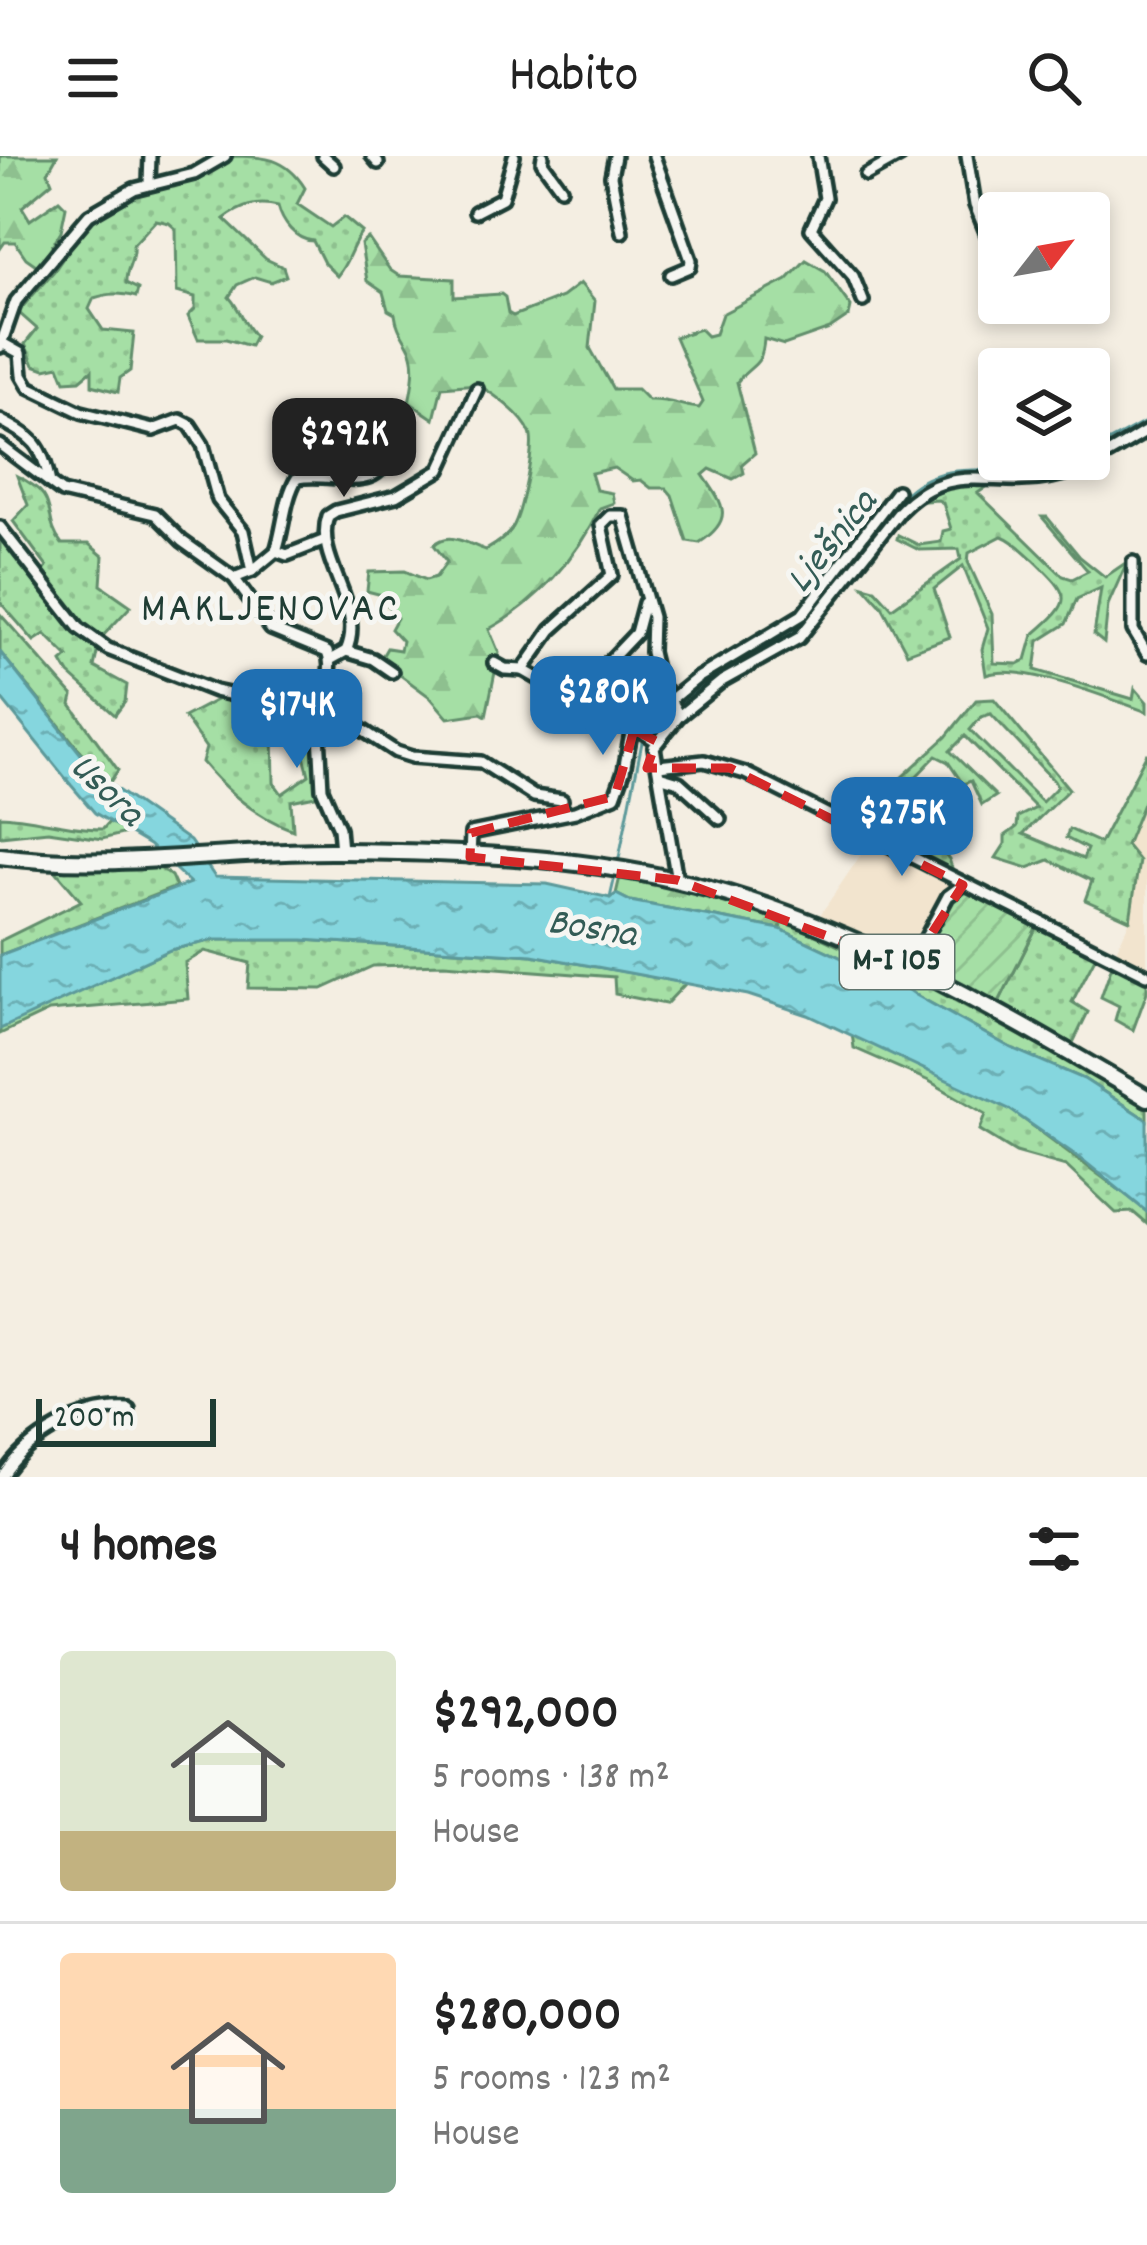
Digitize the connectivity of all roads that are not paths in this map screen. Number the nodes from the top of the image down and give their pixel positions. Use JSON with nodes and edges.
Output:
{"nodes":[{"id":1,"x":150,"y":156,"type":"edge"},
{"id":2,"x":226,"y":156,"type":"edge"},
{"id":3,"x":322,"y":156,"type":"edge"},
{"id":4,"x":514,"y":156,"type":"edge"},
{"id":5,"x":543,"y":156,"type":"edge"},
{"id":6,"x":615,"y":156,"type":"edge"},
{"id":7,"x":654,"y":156,"type":"edge"},
{"id":8,"x":818,"y":156,"type":"edge"},
{"id":9,"x":901,"y":156,"type":"edge"},
{"id":10,"x":967,"y":156,"type":"edge"},
{"id":11,"x":334,"y":166,"type":"dead end"},
{"id":12,"x":866,"y":175,"type":"dead end"},
{"id":13,"x":149,"y":183,"type":"junction"},
{"id":14,"x":561,"y":188,"type":"dead end"},
{"id":15,"x":475,"y":212,"type":"dead end"},
{"id":16,"x":978,"y":212,"type":"edge"},
{"id":17,"x":622,"y":232,"type":"dead end"},
{"id":18,"x":671,"y":275,"type":"dead end"},
{"id":19,"x":862,"y":302,"type":"dead end"},
{"id":20,"x":1,"y":345,"type":"edge"},
{"id":21,"x":476,"y":389,"type":"dead end"},
{"id":22,"x":0,"y":420,"type":"edge"},
{"id":23,"x":1147,"y":431,"type":"edge"},
{"id":24,"x":0,"y":445,"type":"edge"},
{"id":25,"x":392,"y":448,"type":"dead end"},
{"id":26,"x":50,"y":483,"type":"junction"},
{"id":27,"x":897,"y":491,"type":"dead end"},
{"id":28,"x":0,"y":527,"type":"edge"},
{"id":29,"x":323,"y":542,"type":"junction"},
{"id":30,"x":276,"y":551,"type":"junction"},
{"id":31,"x":1132,"y":562,"type":"dead end"},
{"id":32,"x":252,"y":571,"type":"junction"},
{"id":33,"x":235,"y":578,"type":"junction"},
{"id":34,"x":644,"y":601,"type":"junction"},
{"id":35,"x":346,"y":651,"type":"junction"},
{"id":36,"x":1147,"y":655,"type":"edge"},
{"id":37,"x":331,"y":660,"type":"junction"},
{"id":38,"x":494,"y":664,"type":"dead end"},
{"id":39,"x":523,"y":670,"type":"junction"},
{"id":40,"x":392,"y":672,"type":"dead end"},
{"id":41,"x":320,"y":692,"type":"junction"},
{"id":42,"x":674,"y":707,"type":"junction"},
{"id":43,"x":653,"y":739,"type":"junction"},
{"id":44,"x":658,"y":771,"type":"junction"},
{"id":45,"x":562,"y":800,"type":"dead end"},
{"id":46,"x":719,"y":819,"type":"dead end"},
{"id":47,"x":343,"y":842,"type":"junction"},
{"id":48,"x":0,"y":856,"type":"edge"},
{"id":49,"x":470,"y":857,"type":"junction"},
{"id":50,"x":677,"y":880,"type":"junction"},
{"id":51,"x":963,"y":885,"type":"junction"},
{"id":52,"x":910,"y":967,"type":"junction"},
{"id":53,"x":1147,"y":975,"type":"edge"},
{"id":54,"x":1147,"y":1098,"type":"edge"},
{"id":55,"x":129,"y":1409,"type":"dead end"},
{"id":56,"x":2,"y":1477,"type":"edge"}],
"edges":[{"from":1,"to":13,"type":"street"},
{"from":2,"to":13,"type":"street"},
{"from":3,"to":11,"type":"street"},
{"from":4,"to":15,"type":"street"},
{"from":5,"to":14,"type":"street"},
{"from":6,"to":17,"type":"street"},
{"from":7,"to":18,"type":"street"},
{"from":8,"to":19,"type":"street"},
{"from":9,"to":12,"type":"street"},
{"from":10,"to":16,"type":"street"},
{"from":13,"to":20,"type":"street"},
{"from":20,"to":32,"type":"street"},
{"from":21,"to":29,"type":"street"},
{"from":22,"to":26,"type":"street"},
{"from":23,"to":42,"type":"street"},
{"from":24,"to":26,"type":"street"},
{"from":25,"to":30,"type":"street"},
{"from":26,"to":33,"type":"street"},
{"from":27,"to":42,"type":"street"},
{"from":28,"to":41,"type":"street"},
{"from":29,"to":30,"type":"street"},
{"from":29,"to":35,"type":"street"},
{"from":30,"to":32,"type":"street"},
{"from":31,"to":36,"type":"street"},
{"from":32,"to":33,"type":"street"},
{"from":33,"to":37,"type":"street"},
{"from":34,"to":39,"type":"street"},
{"from":34,"to":39,"type":"street"},
{"from":34,"to":42,"type":"street"},
{"from":35,"to":37,"type":"street"},
{"from":35,"to":40,"type":"street"},
{"from":37,"to":41,"type":"street"},
{"from":38,"to":39,"type":"street"},
{"from":41,"to":45,"type":"street"},
{"from":41,"to":47,"type":"street"},
{"from":42,"to":43,"type":"street"},
{"from":43,"to":44,"type":"street"},
{"from":43,"to":49,"type":"street"},
{"from":44,"to":46,"type":"street"},
{"from":44,"to":50,"type":"street"},
{"from":44,"to":51,"type":"street"},
{"from":47,"to":48,"type":"main road","number":"M-I 105"},
{"from":47,"to":49,"type":"main road","number":"M-I 105"},
{"from":49,"to":50,"type":"main road","number":"M-I 105"},
{"from":50,"to":52,"type":"main road","number":"M-I 105"},
{"from":51,"to":52,"type":"street"},
{"from":51,"to":53,"type":"street"},
{"from":52,"to":54,"type":"main road","number":"M-I 105"},
{"from":55,"to":56,"type":"street"}]}
